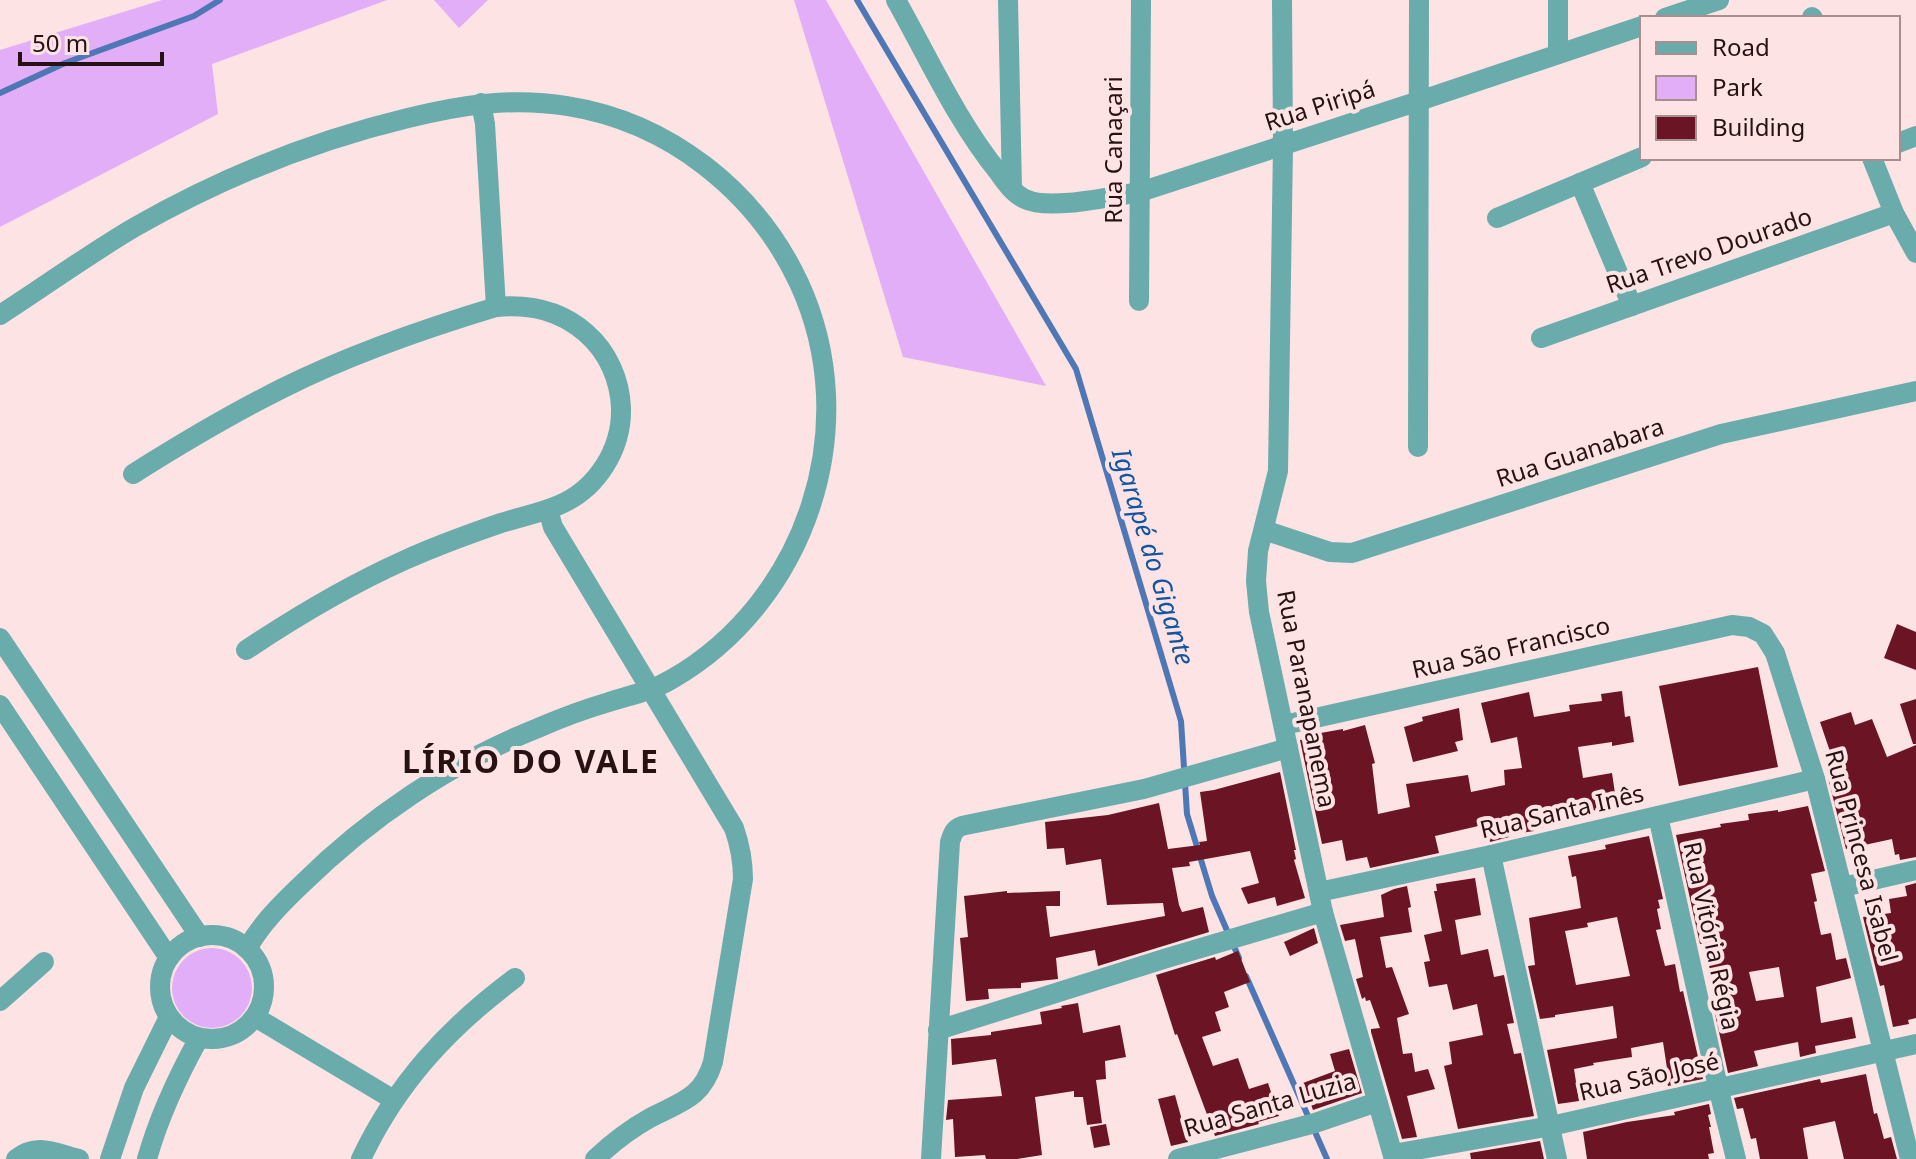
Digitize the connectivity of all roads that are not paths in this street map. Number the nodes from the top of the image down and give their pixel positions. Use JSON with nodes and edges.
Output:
{"nodes":[{"id":1,"x":896,"y":0,"type":"edge"},
{"id":2,"x":1008,"y":0,"type":"edge"},
{"id":3,"x":1141,"y":0,"type":"edge"},
{"id":4,"x":1282,"y":0,"type":"edge"},
{"id":5,"x":1419,"y":0,"type":"edge"},
{"id":6,"x":1558,"y":0,"type":"edge"},
{"id":7,"x":1719,"y":0,"type":"edge"},
{"id":8,"x":1696,"y":4,"type":"edge"},
{"id":9,"x":1669,"y":16,"type":"edge"},
{"id":10,"x":1640,"y":27,"type":"edge"},
{"id":11,"x":1558,"y":54,"type":"junction"},
{"id":12,"x":1419,"y":101,"type":"junction"},
{"id":13,"x":481,"y":103,"type":"junction"},
{"id":14,"x":1283,"y":146,"type":"junction"},
{"id":15,"x":1640,"y":158,"type":"edge"},
{"id":16,"x":1873,"y":160,"type":"edge"},
{"id":17,"x":1580,"y":183,"type":"junction"},
{"id":18,"x":1012,"y":189,"type":"junction"},
{"id":19,"x":1140,"y":192,"type":"junction"},
{"id":20,"x":1894,"y":213,"type":"junction"},
{"id":21,"x":1497,"y":218,"type":"dead end"},
{"id":22,"x":1916,"y":253,"type":"edge"},
{"id":23,"x":1139,"y":301,"type":"dead end"},
{"id":24,"x":1632,"y":306,"type":"junction"},
{"id":25,"x":496,"y":307,"type":"junction"},
{"id":26,"x":0,"y":315,"type":"edge"},
{"id":27,"x":1541,"y":338,"type":"dead end"},
{"id":28,"x":1916,"y":391,"type":"edge"},
{"id":29,"x":1418,"y":447,"type":"dead end"},
{"id":30,"x":133,"y":474,"type":"dead end"},
{"id":31,"x":548,"y":510,"type":"junction"},
{"id":32,"x":1264,"y":530,"type":"junction"},
{"id":33,"x":1749,"y":627,"type":"joint"},
{"id":34,"x":0,"y":638,"type":"edge"},
{"id":35,"x":246,"y":650,"type":"dead end"},
{"id":36,"x":650,"y":691,"type":"junction"},
{"id":37,"x":0,"y":705,"type":"edge"},
{"id":38,"x":1284,"y":725,"type":"junction"},
{"id":39,"x":1288,"y":748,"type":"junction"},
{"id":40,"x":1815,"y":779,"type":"junction"},
{"id":41,"x":1658,"y":816,"type":"junction"},
{"id":42,"x":1491,"y":855,"type":"junction"},
{"id":43,"x":1916,"y":870,"type":"edge"},
{"id":44,"x":1843,"y":887,"type":"junction"},
{"id":45,"x":1321,"y":902,"type":"junction"},
{"id":46,"x":200,"y":937,"type":"junction"},
{"id":47,"x":247,"y":949,"type":"junction"},
{"id":48,"x":169,"y":958,"type":"junction"},
{"id":49,"x":44,"y":962,"type":"dead end"},
{"id":50,"x":515,"y":978,"type":"dead end"},
{"id":51,"x":0,"y":1001,"type":"edge"},
{"id":52,"x":169,"y":1017,"type":"junction"},
{"id":53,"x":255,"y":1017,"type":"junction"},
{"id":54,"x":938,"y":1030,"type":"junction"},
{"id":55,"x":199,"y":1038,"type":"junction"},
{"id":56,"x":1916,"y":1044,"type":"edge"},
{"id":57,"x":1884,"y":1052,"type":"junction"},
{"id":58,"x":1718,"y":1087,"type":"junction"},
{"id":59,"x":394,"y":1100,"type":"junction"},
{"id":60,"x":1377,"y":1102,"type":"junction"},
{"id":61,"x":1551,"y":1126,"type":"junction"},
{"id":62,"x":1394,"y":1156,"type":"edge"},
{"id":63,"x":16,"y":1159,"type":"edge"},
{"id":64,"x":79,"y":1159,"type":"edge"},
{"id":65,"x":110,"y":1159,"type":"edge"},
{"id":66,"x":147,"y":1159,"type":"edge"},
{"id":67,"x":361,"y":1159,"type":"edge"},
{"id":68,"x":595,"y":1159,"type":"edge"},
{"id":69,"x":931,"y":1159,"type":"edge"},
{"id":70,"x":1178,"y":1159,"type":"edge"},
{"id":71,"x":1557,"y":1159,"type":"edge"},
{"id":72,"x":1736,"y":1159,"type":"edge"},
{"id":73,"x":1910,"y":1159,"type":"edge"}],
"edges":[{"from":1,"to":18,"type":"street"},
{"from":2,"to":18,"type":"street"},
{"from":3,"to":19,"type":"street","name":"Rua Canaçari"},
{"from":4,"to":14,"type":"street","name":"Rua Paranapanema"},
{"from":5,"to":12,"type":"street"},
{"from":6,"to":11,"type":"street"},
{"from":7,"to":8,"type":"street"},
{"from":8,"to":9,"type":"street"},
{"from":10,"to":11,"type":"street","name":"Rua Piripá"},
{"from":11,"to":12,"type":"street","name":"Rua Piripá"},
{"from":12,"to":14,"type":"street","name":"Rua Piripá"},
{"from":12,"to":29,"type":"street"},
{"from":13,"to":25,"type":"street"},
{"from":13,"to":26,"type":"street"},
{"from":13,"to":36,"type":"street"},
{"from":14,"to":19,"type":"street","name":"Rua Piripá"},
{"from":14,"to":32,"type":"street","name":"Rua Paranapanema"},
{"from":15,"to":17,"type":"street"},
{"from":16,"to":20,"type":"street"},
{"from":17,"to":21,"type":"street"},
{"from":17,"to":24,"type":"street"},
{"from":18,"to":19,"type":"street","name":"Rua Piripá"},
{"from":19,"to":23,"type":"street","name":"Rua Canaçari"},
{"from":20,"to":22,"type":"street"},
{"from":20,"to":24,"type":"street","name":"Rua Trevo Dourado"},
{"from":24,"to":27,"type":"street","name":"Rua Trevo Dourado"},
{"from":25,"to":30,"type":"street"},
{"from":25,"to":31,"type":"street"},
{"from":28,"to":32,"type":"street","name":"Rua Guanabara"},
{"from":31,"to":35,"type":"street"},
{"from":31,"to":36,"type":"street"},
{"from":32,"to":38,"type":"street","name":"Rua Paranapanema"},
{"from":33,"to":38,"type":"street","name":"Rua São Francisco"},
{"from":33,"to":40,"type":"street","name":"Rua Princesa Isabel"},
{"from":34,"to":46,"type":"street"},
{"from":36,"to":47,"type":"street"},
{"from":36,"to":68,"type":"street"},
{"from":37,"to":48,"type":"street"},
{"from":38,"to":39,"type":"street","name":"Rua Paranapanema"},
{"from":39,"to":45,"type":"street","name":"Rua Paranapanema"},
{"from":39,"to":54,"type":"street"},
{"from":40,"to":41,"type":"street","name":"Rua Santa Inês"},
{"from":40,"to":44,"type":"street","name":"Rua Princesa Isabel"},
{"from":41,"to":42,"type":"street","name":"Rua Santa Inês"},
{"from":41,"to":58,"type":"street","name":"Rua Vitória Régia"},
{"from":42,"to":45,"type":"street","name":"Rua Santa Inês"},
{"from":42,"to":61,"type":"street"},
{"from":43,"to":44,"type":"street"},
{"from":44,"to":57,"type":"street","name":"Rua Princesa Isabel"},
{"from":45,"to":54,"type":"street","name":"Rua Santa Inês"},
{"from":45,"to":60,"type":"street","name":"Rua Paranapanema"},
{"from":46,"to":47,"type":"street"},
{"from":46,"to":48,"type":"street"},
{"from":47,"to":53,"type":"street"},
{"from":48,"to":52,"type":"street"},
{"from":49,"to":51,"type":"street"},
{"from":50,"to":59,"type":"street"},
{"from":52,"to":55,"type":"street"},
{"from":52,"to":65,"type":"street"},
{"from":53,"to":55,"type":"street"},
{"from":53,"to":59,"type":"street"},
{"from":54,"to":69,"type":"street"},
{"from":55,"to":66,"type":"street"},
{"from":56,"to":57,"type":"street","name":"Rua São José"},
{"from":57,"to":58,"type":"street","name":"Rua São José"},
{"from":57,"to":73,"type":"street","name":"Rua Princesa Isabel"},
{"from":58,"to":61,"type":"street","name":"Rua São José"},
{"from":58,"to":72,"type":"street","name":"Rua Vitória Régia"},
{"from":59,"to":67,"type":"street"},
{"from":60,"to":62,"type":"street","name":"Rua Paranapanema"},
{"from":60,"to":70,"type":"street","name":"Rua Santa Luzia"},
{"from":61,"to":62,"type":"street","name":"Rua São José"},
{"from":61,"to":71,"type":"street"},
{"from":63,"to":64,"type":"street"}]}
